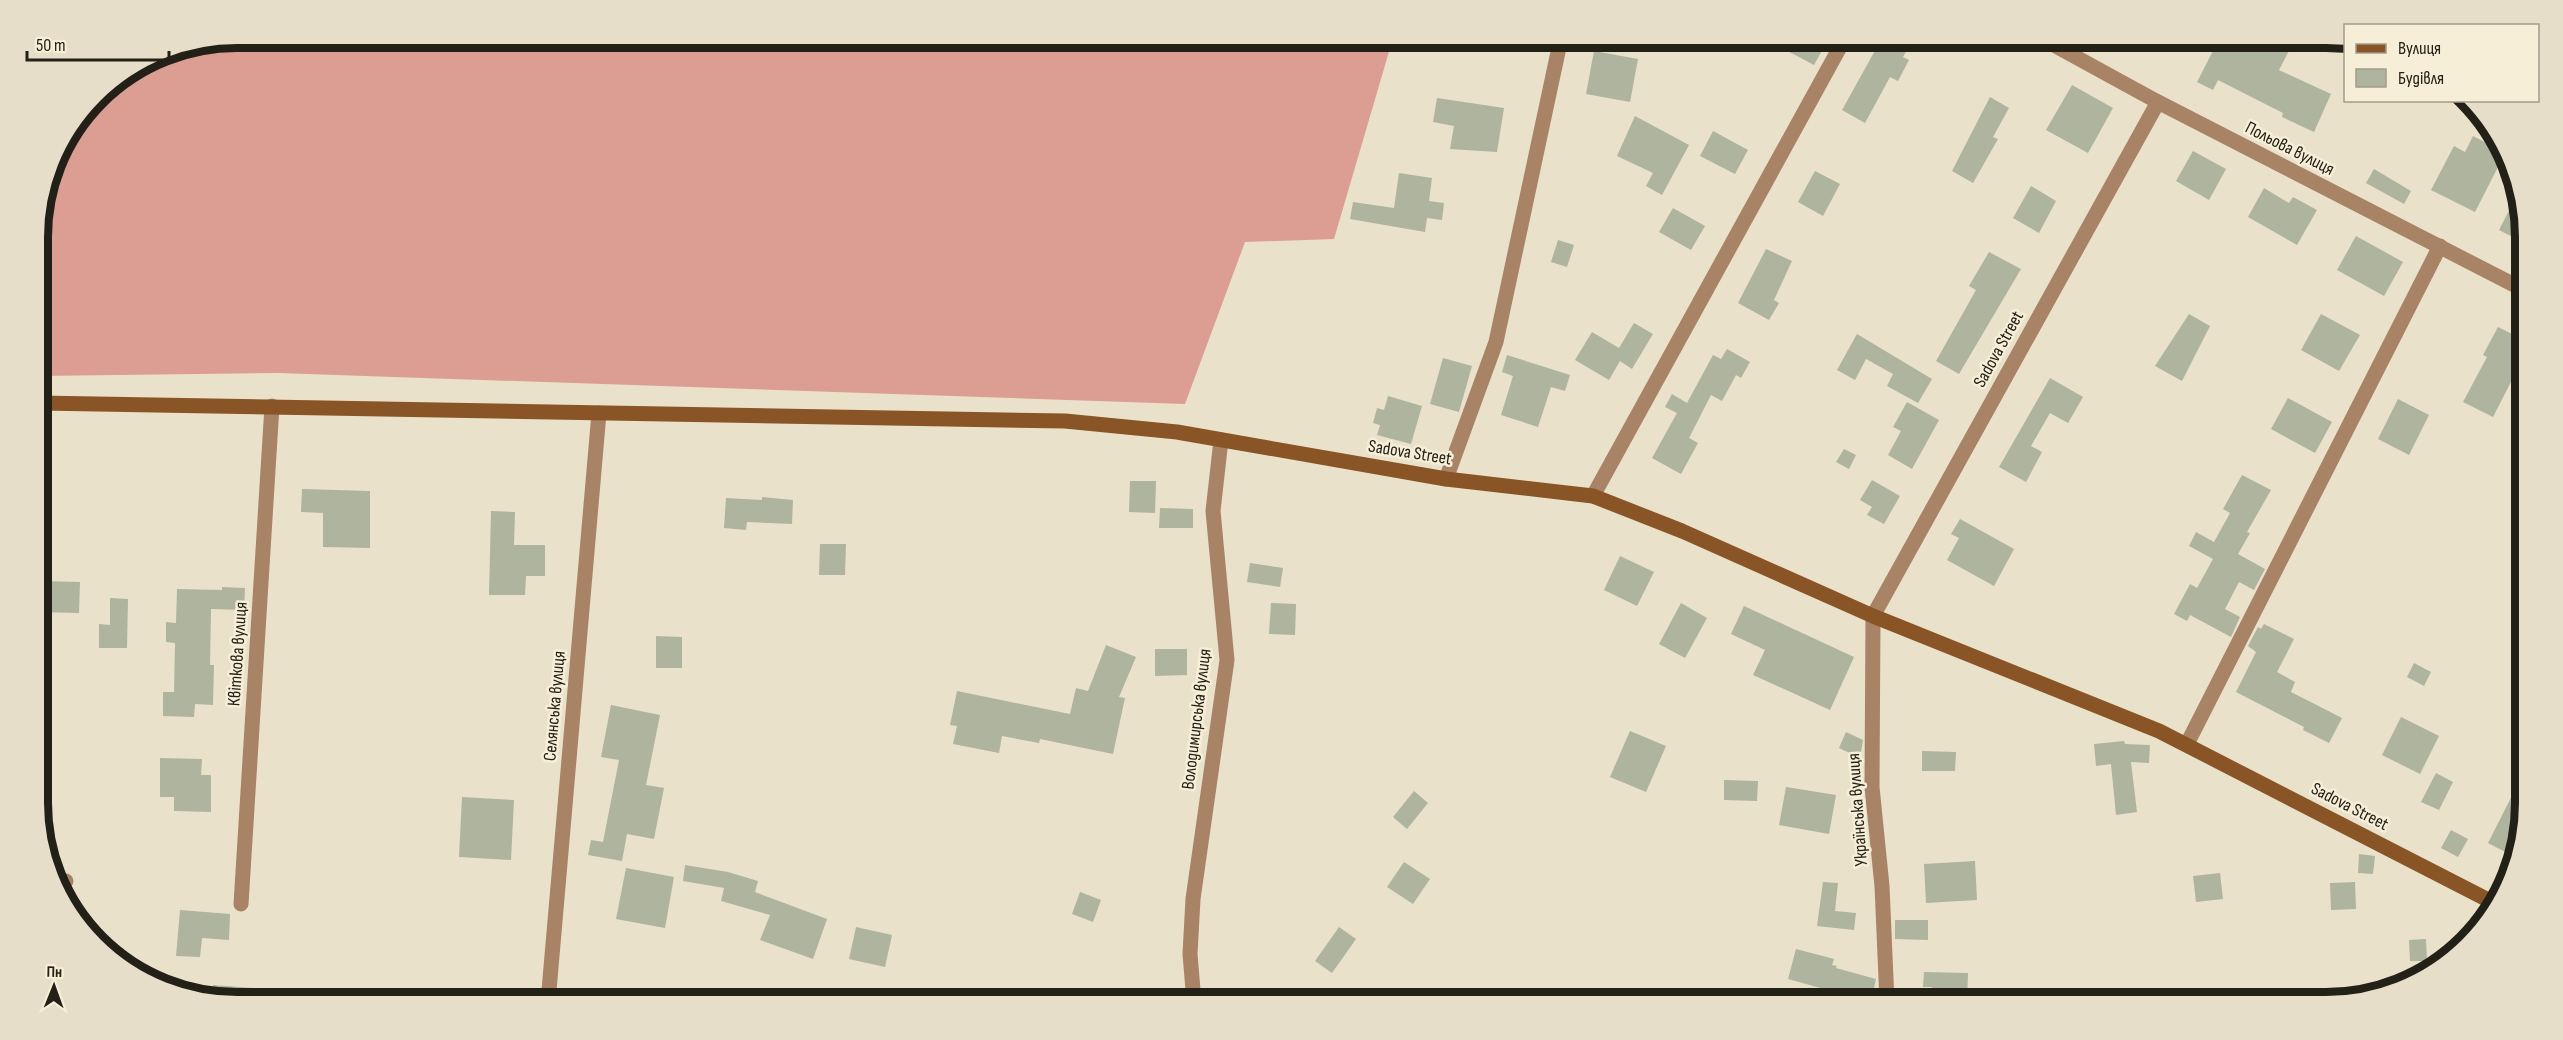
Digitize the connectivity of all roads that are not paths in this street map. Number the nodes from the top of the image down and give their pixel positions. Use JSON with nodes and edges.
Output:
{"nodes":[{"id":1,"x":1559,"y":48,"type":"edge"},
{"id":2,"x":1839,"y":48,"type":"edge"},
{"id":3,"x":2059,"y":48,"type":"edge"},
{"id":4,"x":2158,"y":102,"type":"junction"},
{"id":5,"x":2440,"y":246,"type":"junction"},
{"id":6,"x":2515,"y":285,"type":"edge"},
{"id":7,"x":48,"y":403,"type":"edge"},
{"id":8,"x":272,"y":406,"type":"junction"},
{"id":9,"x":599,"y":412,"type":"junction"},
{"id":10,"x":1221,"y":440,"type":"junction"},
{"id":11,"x":1446,"y":479,"type":"junction"},
{"id":12,"x":1593,"y":496,"type":"junction"},
{"id":13,"x":1873,"y":616,"type":"junction"},
{"id":14,"x":2187,"y":744,"type":"junction"},
{"id":15,"x":2489,"y":900,"type":"edge"},
{"id":16,"x":241,"y":904,"type":"dead end"},
{"id":17,"x":549,"y":992,"type":"edge"},
{"id":18,"x":1193,"y":992,"type":"edge"},
{"id":19,"x":1887,"y":992,"type":"edge"}],
"edges":[{"from":1,"to":11,"type":"street"},
{"from":2,"to":12,"type":"street"},
{"from":3,"to":4,"type":"street","name":"Польова вулиця"},
{"from":4,"to":5,"type":"street","name":"Польова вулиця"},
{"from":4,"to":13,"type":"street","name":"Sadova Street"},
{"from":5,"to":6,"type":"street","name":"Польова вулиця"},
{"from":5,"to":14,"type":"street"},
{"from":7,"to":8,"type":"street","name":"Sadova Street"},
{"from":8,"to":9,"type":"street","name":"Sadova Street"},
{"from":8,"to":16,"type":"street","name":"Квіткова вулиця"},
{"from":9,"to":10,"type":"street","name":"Sadova Street"},
{"from":9,"to":17,"type":"street","name":"Селянська вулиця"},
{"from":10,"to":11,"type":"street","name":"Sadova Street"},
{"from":10,"to":18,"type":"street","name":"Володимирська вулиця"},
{"from":11,"to":12,"type":"street","name":"Sadova Street"},
{"from":12,"to":13,"type":"street","name":"Sadova Street"},
{"from":13,"to":14,"type":"street","name":"Sadova Street"},
{"from":13,"to":19,"type":"street","name":"Українська вулиця"},
{"from":14,"to":15,"type":"street","name":"Sadova Street"}]}
